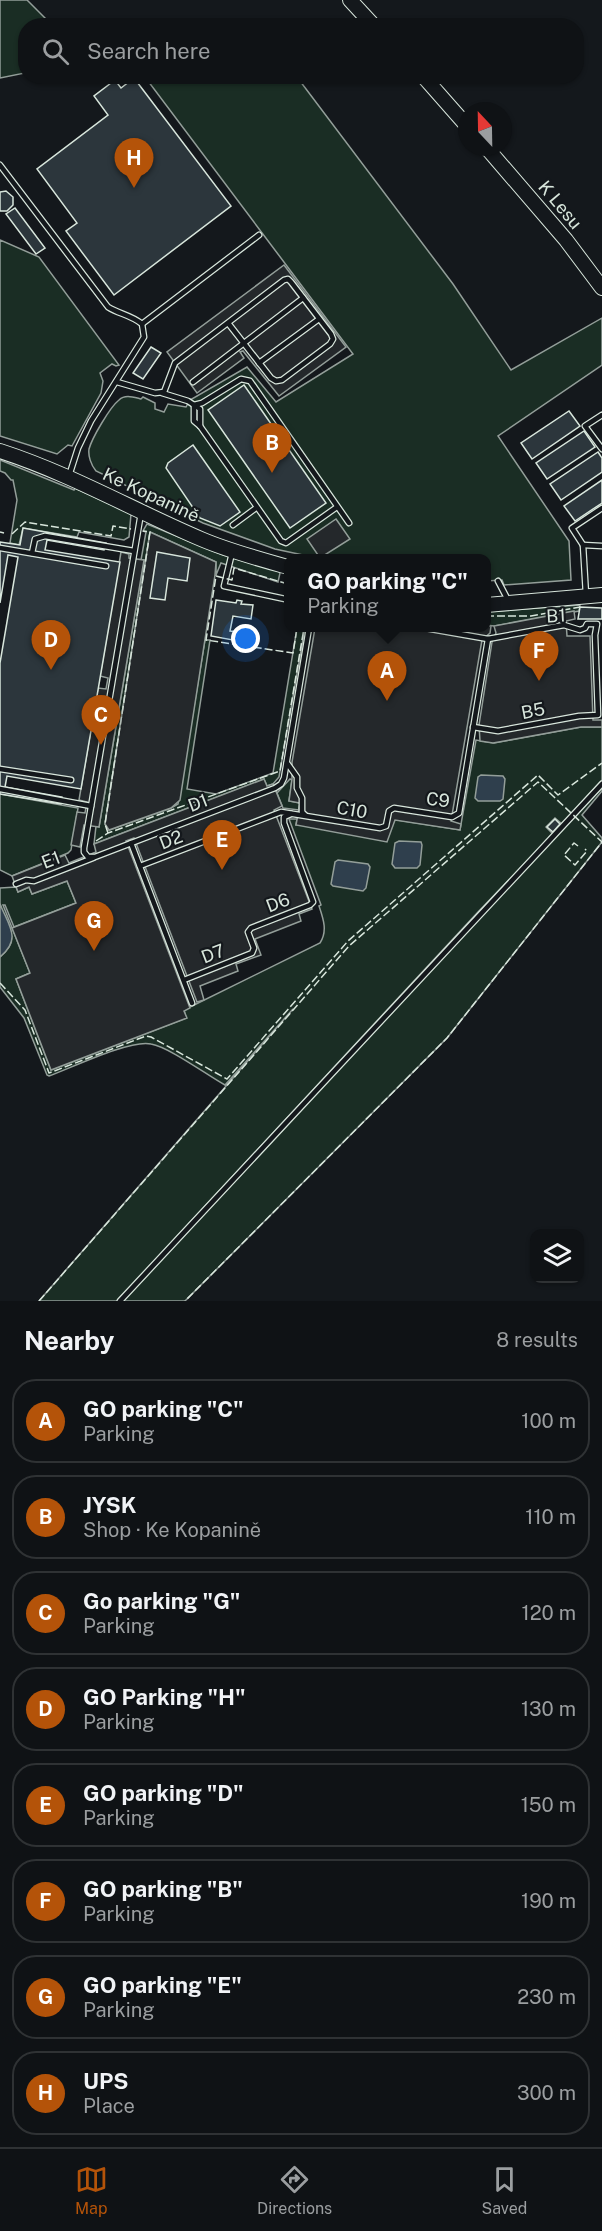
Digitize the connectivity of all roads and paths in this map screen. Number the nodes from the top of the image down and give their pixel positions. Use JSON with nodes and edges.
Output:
{"nodes":[{"id":1,"x":350,"y":0,"type":"edge"},
{"id":2,"x":367,"y":18,"type":"edge"},
{"id":3,"x":430,"y":84,"type":"edge"},
{"id":4,"x":458,"y":116,"type":"edge"},
{"id":5,"x":494,"y":156,"type":"edge"},
{"id":6,"x":0,"y":165,"type":"edge"},
{"id":7,"x":259,"y":236,"type":"dead end"},
{"id":8,"x":602,"y":288,"type":"edge"},
{"id":9,"x":303,"y":298,"type":"junction"},
{"id":10,"x":320,"y":319,"type":"junction"},
{"id":11,"x":228,"y":323,"type":"junction"},
{"id":12,"x":142,"y":324,"type":"junction"},
{"id":13,"x":244,"y":343,"type":"junction"},
{"id":14,"x":259,"y":363,"type":"junction"},
{"id":15,"x":117,"y":382,"type":"junction"},
{"id":16,"x":193,"y":382,"type":"dead end"},
{"id":17,"x":162,"y":393,"type":"junction"},
{"id":18,"x":194,"y":405,"type":"junction"},
{"id":19,"x":602,"y":415,"type":"edge"},
{"id":20,"x":602,"y":449,"type":"edge"},
{"id":21,"x":0,"y":451,"type":"edge"},
{"id":22,"x":69,"y":476,"type":"junction"},
{"id":23,"x":337,"y":507,"type":"junction"},
{"id":24,"x":256,"y":508,"type":"junction"},
{"id":25,"x":602,"y":508,"type":"edge"},
{"id":26,"x":142,"y":510,"type":"junction"},
{"id":27,"x":349,"y":523,"type":"dead end"},
{"id":28,"x":233,"y":525,"type":"dead end"},
{"id":29,"x":583,"y":545,"type":"junction"},
{"id":30,"x":602,"y":546,"type":"edge"},
{"id":31,"x":0,"y":548,"type":"edge"},
{"id":32,"x":232,"y":550,"type":"junction"},
{"id":33,"x":134,"y":551,"type":"junction"},
{"id":34,"x":32,"y":554,"type":"junction"},
{"id":35,"x":106,"y":566,"type":"dead end"},
{"id":36,"x":284,"y":566,"type":"edge"},
{"id":37,"x":498,"y":580,"type":"dead end"},
{"id":38,"x":586,"y":595,"type":"junction"},
{"id":39,"x":602,"y":595,"type":"edge"},
{"id":40,"x":284,"y":599,"type":"edge"},
{"id":41,"x":509,"y":603,"type":"junction"},
{"id":42,"x":491,"y":605,"type":"edge"},
{"id":43,"x":308,"y":632,"type":"edge"},
{"id":44,"x":451,"y":632,"type":"edge"},
{"id":45,"x":488,"y":639,"type":"junction"},
{"id":46,"x":598,"y":715,"type":"joint"},
{"id":47,"x":473,"y":727,"type":"junction"},
{"id":48,"x":287,"y":760,"type":"junction"},
{"id":49,"x":0,"y":769,"type":"edge"},
{"id":50,"x":71,"y":780,"type":"dead end"},
{"id":51,"x":602,"y":784,"type":"edge"},
{"id":52,"x":0,"y":789,"type":"edge"},
{"id":53,"x":91,"y":806,"type":"junction"},
{"id":54,"x":394,"y":808,"type":"joint"},
{"id":55,"x":278,"y":813,"type":"joint"},
{"id":56,"x":291,"y":814,"type":"junction"},
{"id":57,"x":306,"y":815,"type":"junction"},
{"id":58,"x":131,"y":843,"type":"junction"},
{"id":59,"x":93,"y":857,"type":"junction"},
{"id":60,"x":140,"y":866,"type":"junction"},
{"id":61,"x":16,"y":884,"type":"dead end"},
{"id":62,"x":252,"y":953,"type":"joint"},
{"id":63,"x":184,"y":980,"type":"junction"},
{"id":64,"x":192,"y":1003,"type":"dead end"},
{"id":65,"x":120,"y":1301,"type":"edge"}],
"edges":[{"from":1,"to":2,"type":"street"},
{"from":3,"to":4,"type":"street"},
{"from":5,"to":8,"type":"street","name":"K Lesu"},
{"from":6,"to":12,"type":"lane"},
{"from":7,"to":12,"type":"lane"},
{"from":9,"to":10,"type":"lane"},
{"from":9,"to":11,"type":"lane"},
{"from":9,"to":13,"type":"lane"},
{"from":10,"to":14,"type":"lane"},
{"from":10,"to":14,"type":"lane"},
{"from":11,"to":13,"type":"lane"},
{"from":11,"to":17,"type":"lane"},
{"from":12,"to":15,"type":"lane"},
{"from":13,"to":14,"type":"lane"},
{"from":13,"to":16,"type":"lane"},
{"from":15,"to":17,"type":"lane"},
{"from":15,"to":22,"type":"lane"},
{"from":17,"to":18,"type":"lane"},
{"from":18,"to":23,"type":"lane"},
{"from":18,"to":24,"type":"lane"},
{"from":19,"to":20,"type":"lane"},
{"from":21,"to":22,"type":"street","name":"Ke Kopanině"},
{"from":22,"to":26,"type":"street","name":"Ke Kopanině"},
{"from":23,"to":24,"type":"lane"},
{"from":23,"to":27,"type":"lane"},
{"from":24,"to":28,"type":"lane"},
{"from":25,"to":29,"type":"lane"},
{"from":26,"to":32,"type":"street","name":"Ke Kopanině"},
{"from":26,"to":33,"type":"lane"},
{"from":29,"to":30,"type":"lane"},
{"from":29,"to":38,"type":"lane"},
{"from":31,"to":34,"type":"lane"},
{"from":32,"to":36,"type":"street","name":"Ke Kopanině"},
{"from":32,"to":40,"type":"lane"},
{"from":33,"to":34,"type":"lane"},
{"from":33,"to":53,"type":"lane"},
{"from":34,"to":35,"type":"lane"},
{"from":37,"to":41,"type":"lane"},
{"from":38,"to":39,"type":"street"},
{"from":38,"to":41,"type":"street"},
{"from":41,"to":42,"type":"street"},
{"from":43,"to":48,"type":"lane"},
{"from":44,"to":45,"type":"lane"},
{"from":45,"to":46,"type":"lane","name":"B1"},
{"from":45,"to":47,"type":"lane"},
{"from":46,"to":47,"type":"lane","name":"B5"},
{"from":47,"to":54,"type":"lane","name":"C9"},
{"from":48,"to":57,"type":"lane"},
{"from":48,"to":58,"type":"lane","name":"D1"},
{"from":49,"to":50,"type":"lane"},
{"from":51,"to":65,"type":"lane"},
{"from":52,"to":53,"type":"lane"},
{"from":53,"to":59,"type":"lane"},
{"from":54,"to":57,"type":"lane","name":"C10"},
{"from":55,"to":56,"type":"lane","name":"C10"},
{"from":55,"to":60,"type":"lane","name":"D2"},
{"from":56,"to":57,"type":"lane","name":"C10"},
{"from":56,"to":62,"type":"lane","name":"D6"},
{"from":58,"to":59,"type":"lane","name":"E1"},
{"from":58,"to":60,"type":"lane"},
{"from":59,"to":61,"type":"lane","name":"E1"},
{"from":60,"to":63,"type":"lane"},
{"from":62,"to":63,"type":"lane","name":"D7"},
{"from":63,"to":64,"type":"lane"}]}
